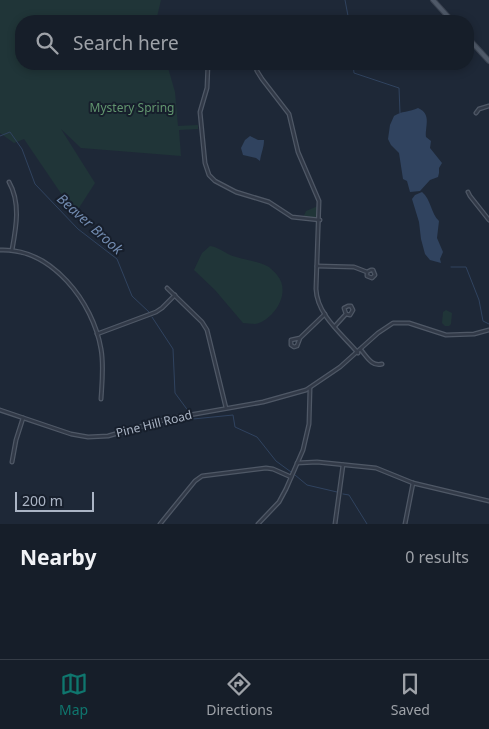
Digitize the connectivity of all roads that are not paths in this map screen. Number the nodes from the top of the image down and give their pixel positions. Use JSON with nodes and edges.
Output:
{"nodes":[{"id":1,"x":433,"y":0,"type":"edge"},
{"id":2,"x":447,"y":15,"type":"edge"},
{"id":3,"x":474,"y":44,"type":"edge"},
{"id":4,"x":489,"y":60,"type":"edge"},
{"id":5,"x":208,"y":70,"type":"edge"},
{"id":6,"x":257,"y":70,"type":"edge"},
{"id":7,"x":489,"y":106,"type":"edge"},
{"id":8,"x":476,"y":113,"type":"dead end"},
{"id":9,"x":9,"y":182,"type":"dead end"},
{"id":10,"x":468,"y":192,"type":"dead end"},
{"id":11,"x":320,"y":220,"type":"junction"},
{"id":12,"x":489,"y":220,"type":"edge"},
{"id":13,"x":0,"y":250,"type":"edge"},
{"id":14,"x":12,"y":250,"type":"junction"},
{"id":15,"x":317,"y":266,"type":"junction"},
{"id":16,"x":367,"y":272,"type":"dead end"},
{"id":17,"x":167,"y":288,"type":"dead end"},
{"id":18,"x":174,"y":295,"type":"junction"},
{"id":19,"x":325,"y":314,"type":"junction"},
{"id":20,"x":346,"y":314,"type":"dead end"},
{"id":21,"x":334,"y":326,"type":"junction"},
{"id":22,"x":488,"y":331,"type":"edge"},
{"id":23,"x":97,"y":334,"type":"junction"},
{"id":24,"x":489,"y":335,"type":"edge"},
{"id":25,"x":300,"y":338,"type":"junction"},
{"id":26,"x":359,"y":351,"type":"junction"},
{"id":27,"x":382,"y":364,"type":"dead end"},
{"id":28,"x":310,"y":388,"type":"junction"},
{"id":29,"x":101,"y":399,"type":"dead end"},
{"id":30,"x":226,"y":408,"type":"junction"},
{"id":31,"x":0,"y":410,"type":"edge"},
{"id":32,"x":23,"y":418,"type":"junction"},
{"id":33,"x":12,"y":462,"type":"dead end"},
{"id":34,"x":297,"y":463,"type":"junction"},
{"id":35,"x":343,"y":465,"type":"junction"},
{"id":36,"x":291,"y":477,"type":"junction"},
{"id":37,"x":413,"y":483,"type":"junction"},
{"id":38,"x":489,"y":501,"type":"edge"},
{"id":39,"x":160,"y":524,"type":"edge"},
{"id":40,"x":258,"y":524,"type":"edge"},
{"id":41,"x":335,"y":524,"type":"edge"},
{"id":42,"x":406,"y":524,"type":"edge"}],
"edges":[{"from":1,"to":2,"type":"main road"},
{"from":3,"to":4,"type":"main road"},
{"from":5,"to":11,"type":"street"},
{"from":6,"to":11,"type":"street"},
{"from":7,"to":8,"type":"street"},
{"from":9,"to":14,"type":"street"},
{"from":10,"to":12,"type":"street"},
{"from":11,"to":15,"type":"street"},
{"from":13,"to":14,"type":"street"},
{"from":14,"to":23,"type":"street"},
{"from":15,"to":16,"type":"street"},
{"from":15,"to":19,"type":"street"},
{"from":17,"to":18,"type":"street"},
{"from":18,"to":23,"type":"street"},
{"from":18,"to":30,"type":"street"},
{"from":19,"to":21,"type":"street"},
{"from":19,"to":25,"type":"street"},
{"from":20,"to":21,"type":"street"},
{"from":21,"to":26,"type":"street"},
{"from":22,"to":24,"type":"street"},
{"from":22,"to":26,"type":"street","name":"Pine Hill Road"},
{"from":23,"to":29,"type":"street"},
{"from":25,"to":25,"type":"street"},
{"from":26,"to":27,"type":"street"},
{"from":26,"to":28,"type":"street","name":"Pine Hill Road"},
{"from":28,"to":30,"type":"street","name":"Pine Hill Road"},
{"from":28,"to":34,"type":"street"},
{"from":30,"to":32,"type":"street","name":"Pine Hill Road"},
{"from":31,"to":32,"type":"street","name":"Pine Hill Road"},
{"from":32,"to":33,"type":"street"},
{"from":34,"to":35,"type":"street"},
{"from":34,"to":36,"type":"street"},
{"from":35,"to":37,"type":"street"},
{"from":35,"to":41,"type":"street"},
{"from":36,"to":39,"type":"street"},
{"from":36,"to":40,"type":"street"},
{"from":37,"to":38,"type":"street"},
{"from":37,"to":42,"type":"street"}]}
